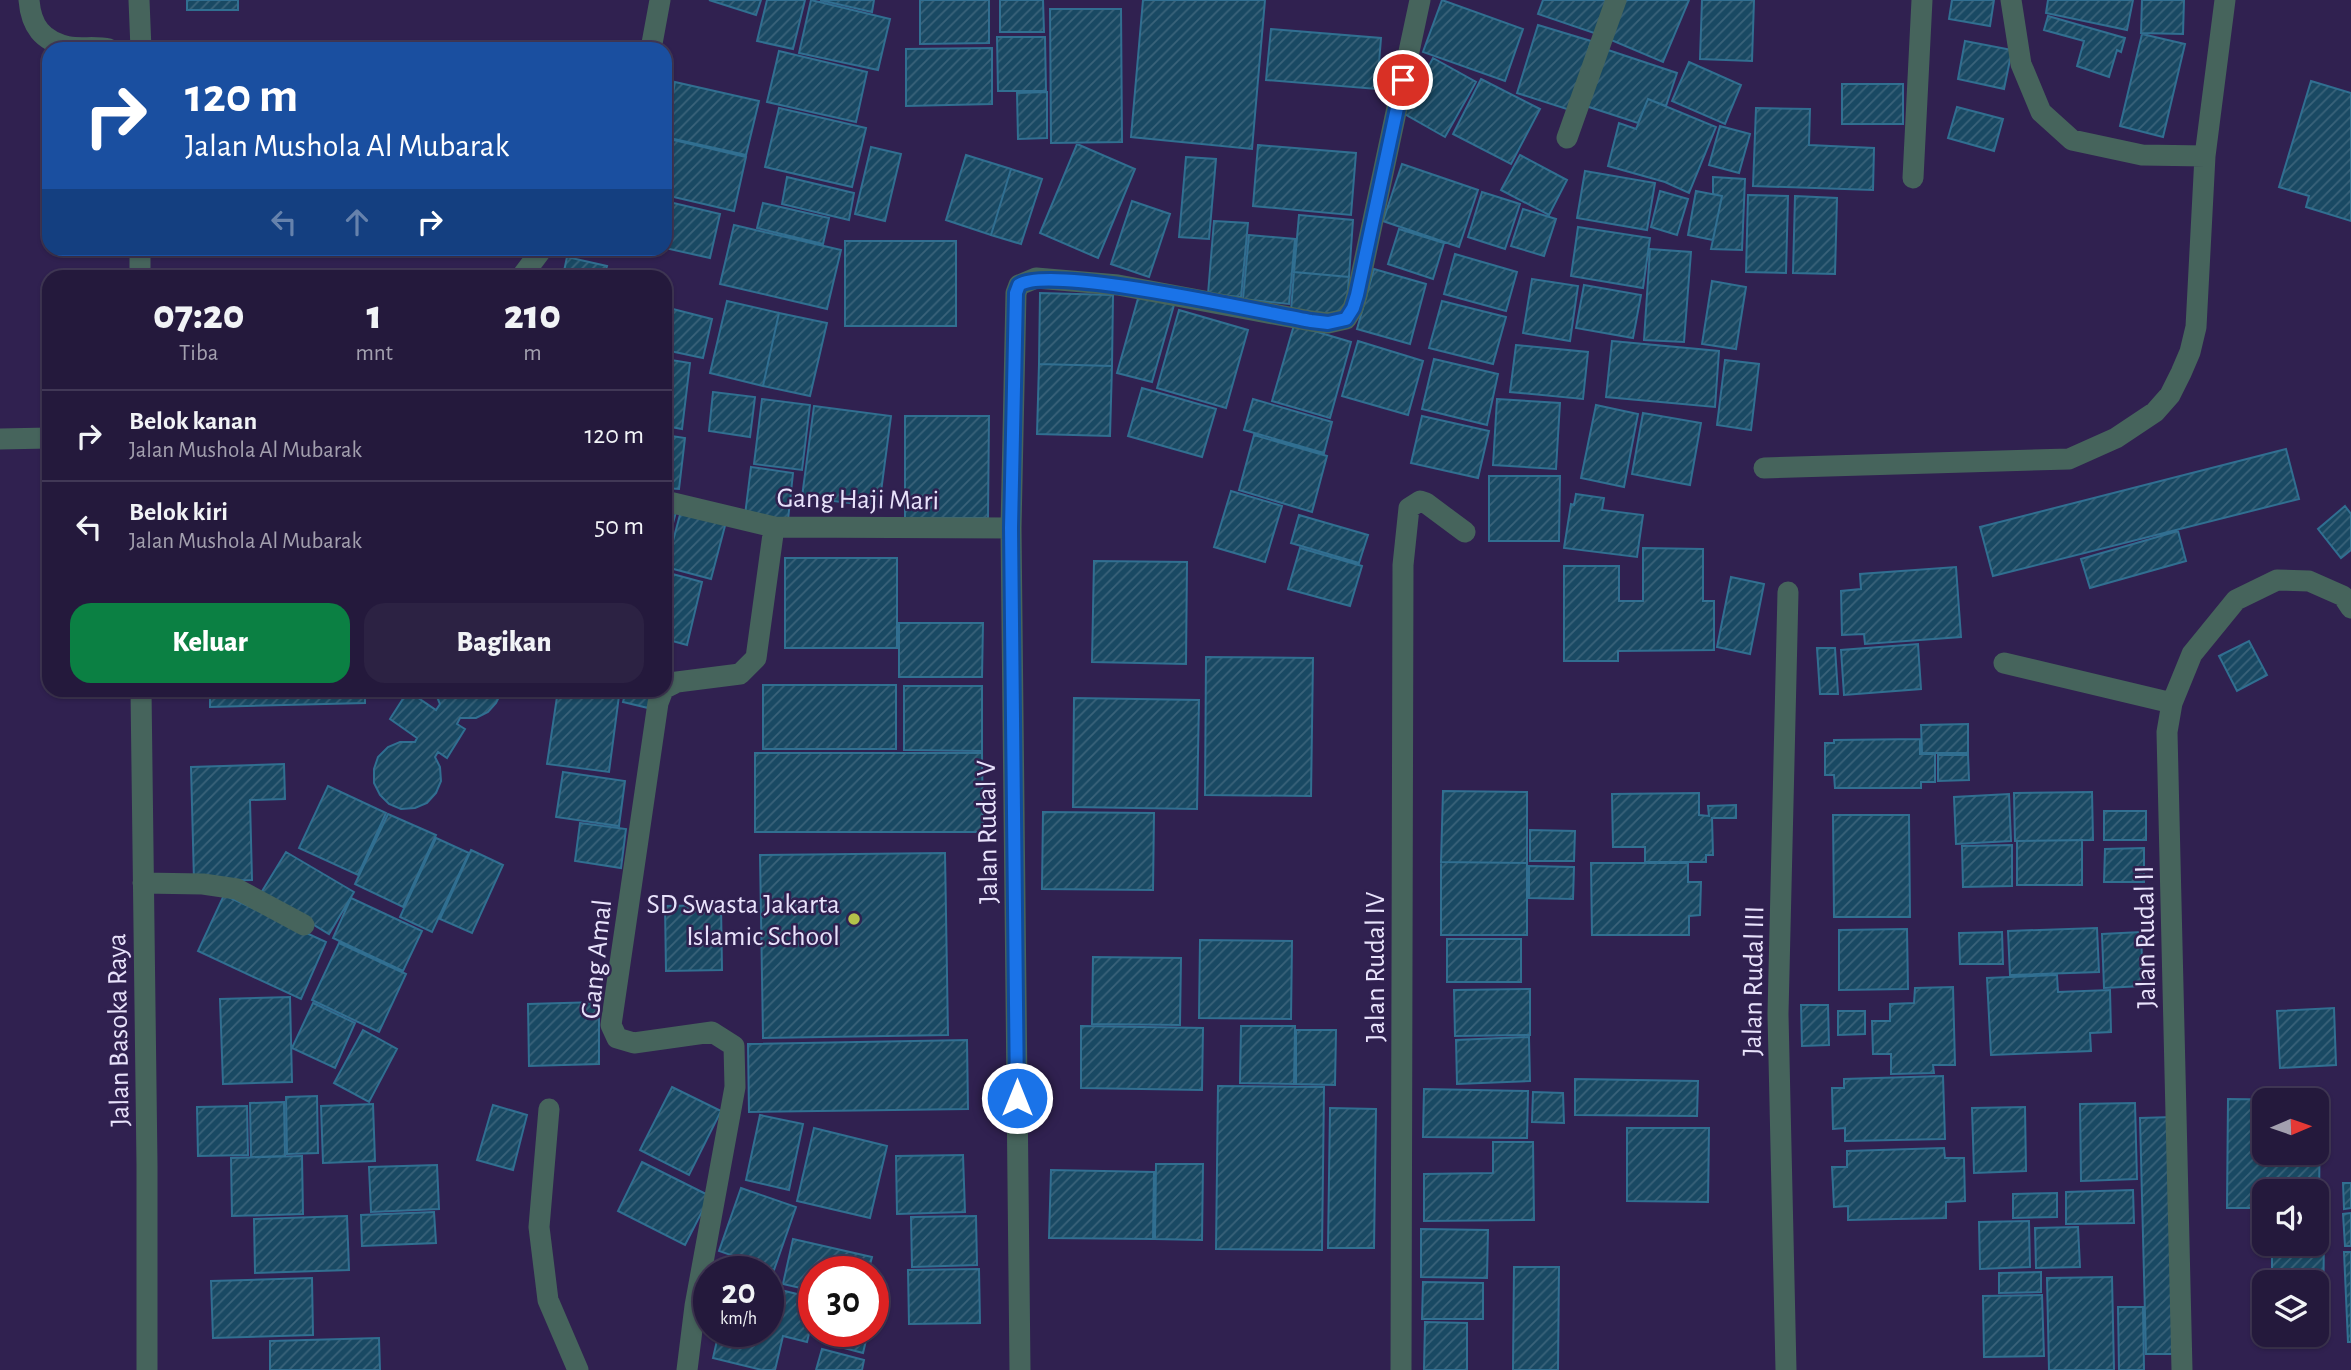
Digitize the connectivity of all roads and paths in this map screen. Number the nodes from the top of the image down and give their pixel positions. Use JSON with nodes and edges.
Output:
{"nodes":[{"id":1,"x":29,"y":0,"type":"edge"},
{"id":2,"x":139,"y":0,"type":"edge"},
{"id":3,"x":660,"y":0,"type":"edge"},
{"id":4,"x":1420,"y":0,"type":"edge"},
{"id":5,"x":1616,"y":0,"type":"edge"},
{"id":6,"x":1922,"y":0,"type":"edge"},
{"id":7,"x":2011,"y":0,"type":"edge"},
{"id":8,"x":2225,"y":0,"type":"edge"},
{"id":9,"x":57,"y":42,"type":"edge"},
{"id":10,"x":141,"y":42,"type":"edge"},
{"id":11,"x":652,"y":42,"type":"edge"},
{"id":12,"x":1567,"y":138,"type":"dead end"},
{"id":13,"x":2205,"y":156,"type":"junction"},
{"id":14,"x":1913,"y":178,"type":"dead end"},
{"id":15,"x":42,"y":438,"type":"edge"},
{"id":16,"x":0,"y":439,"type":"edge"},
{"id":17,"x":1764,"y":468,"type":"dead end"},
{"id":18,"x":672,"y":503,"type":"edge"},
{"id":19,"x":774,"y":527,"type":"junction"},
{"id":20,"x":1011,"y":528,"type":"junction"},
{"id":21,"x":1465,"y":532,"type":"dead end"},
{"id":22,"x":1788,"y":592,"type":"dead end"},
{"id":23,"x":2351,"y":608,"type":"edge"},
{"id":24,"x":2004,"y":663,"type":"dead end"},
{"id":25,"x":672,"y":685,"type":"edge"},
{"id":26,"x":141,"y":697,"type":"edge"},
{"id":27,"x":661,"y":697,"type":"edge"},
{"id":28,"x":2172,"y":703,"type":"junction"},
{"id":29,"x":143,"y":883,"type":"junction"},
{"id":30,"x":304,"y":925,"type":"dead end"},
{"id":31,"x":549,"y":1109,"type":"dead end"},
{"id":32,"x":146,"y":1370,"type":"edge"},
{"id":33,"x":578,"y":1370,"type":"edge"},
{"id":34,"x":687,"y":1370,"type":"edge"},
{"id":35,"x":1020,"y":1370,"type":"edge"},
{"id":36,"x":1401,"y":1370,"type":"edge"},
{"id":37,"x":1786,"y":1370,"type":"edge"},
{"id":38,"x":2182,"y":1370,"type":"edge"}],
"edges":[{"from":1,"to":9,"type":"street"},
{"from":2,"to":10,"type":"street"},
{"from":3,"to":11,"type":"street"},
{"from":4,"to":20,"type":"street","name":"Jalan Rudal V"},
{"from":5,"to":12,"type":"street"},
{"from":6,"to":14,"type":"street"},
{"from":7,"to":13,"type":"street"},
{"from":8,"to":13,"type":"street"},
{"from":13,"to":17,"type":"street"},
{"from":15,"to":16,"type":"street"},
{"from":18,"to":19,"type":"street","name":"Gang Haji Mari"},
{"from":19,"to":20,"type":"street","name":"Gang Haji Mari"},
{"from":19,"to":25,"type":"street","name":"Gang Amal"},
{"from":20,"to":35,"type":"street","name":"Jalan Rudal V"},
{"from":21,"to":36,"type":"street","name":"Jalan Rudal IV"},
{"from":22,"to":37,"type":"street","name":"Jalan Rudal III"},
{"from":23,"to":28,"type":"street","name":"Jalan Rudal II"},
{"from":24,"to":28,"type":"street"},
{"from":26,"to":29,"type":"street","name":"Jalan Basoka Raya"},
{"from":27,"to":34,"type":"street","name":"Gang Amal"},
{"from":28,"to":38,"type":"street","name":"Jalan Rudal II"},
{"from":29,"to":30,"type":"street"},
{"from":29,"to":32,"type":"street","name":"Jalan Basoka Raya"},
{"from":31,"to":33,"type":"street"}]}
